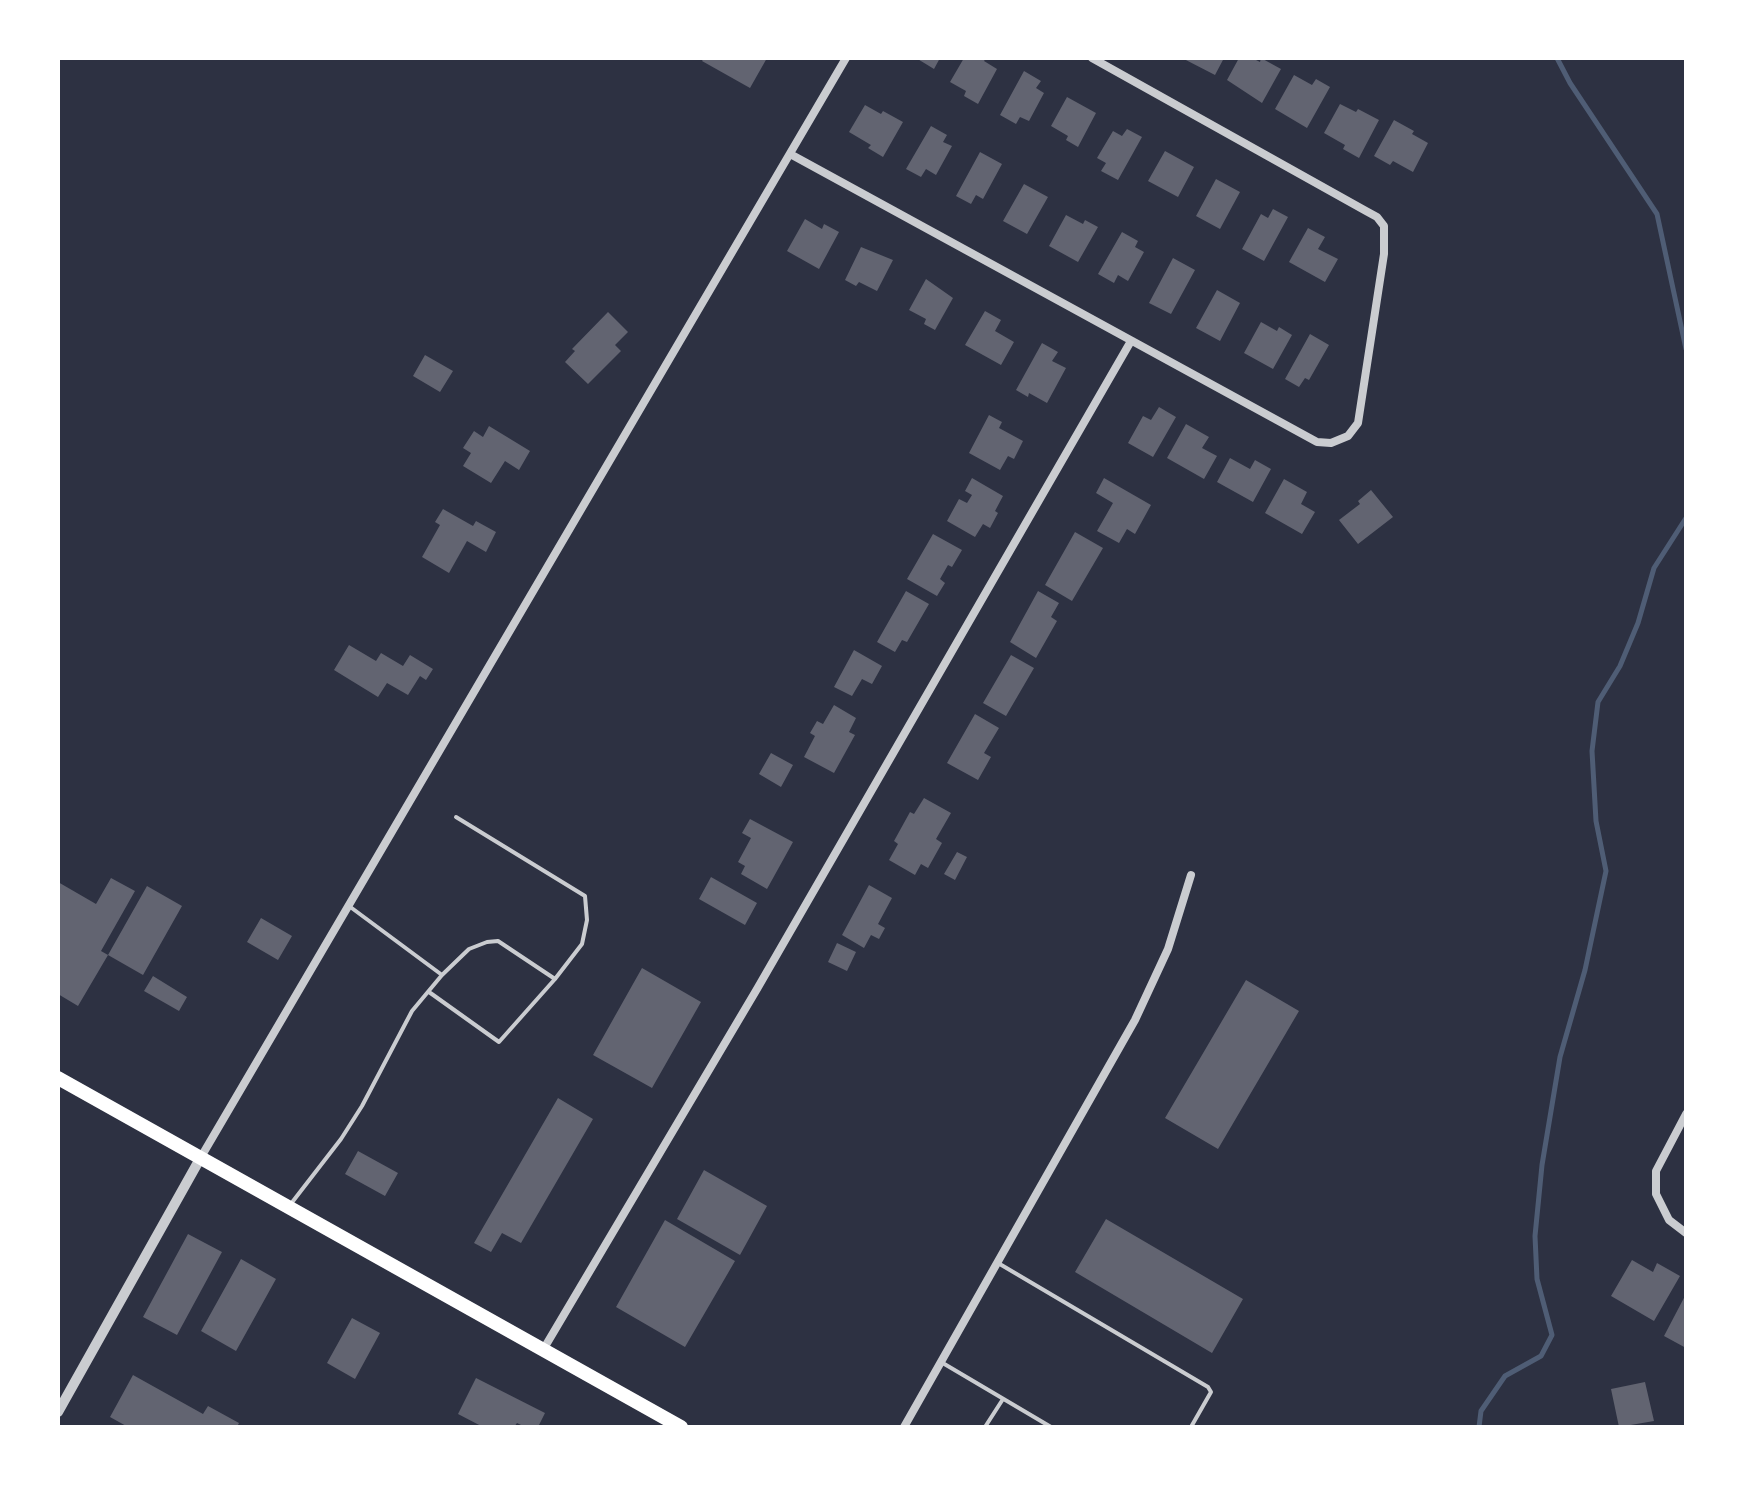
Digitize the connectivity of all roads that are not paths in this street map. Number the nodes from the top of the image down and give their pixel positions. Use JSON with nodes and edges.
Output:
{"nodes":[{"id":1,"x":846,"y":58,"type":"edge"},
{"id":2,"x":1092,"y":58,"type":"edge"},
{"id":3,"x":792,"y":155,"type":"junction"},
{"id":4,"x":1131,"y":341,"type":"junction"},
{"id":5,"x":456,"y":817,"type":"dead end"},
{"id":6,"x":1191,"y":875,"type":"dead end"},
{"id":7,"x":349,"y":906,"type":"junction"},
{"id":8,"x":442,"y":975,"type":"junction"},
{"id":9,"x":555,"y":979,"type":"junction"},
{"id":10,"x":428,"y":991,"type":"junction"},
{"id":11,"x":58,"y":1078,"type":"edge"},
{"id":12,"x":1686,"y":1114,"type":"edge"},
{"id":13,"x":201,"y":1157,"type":"junction"},
{"id":14,"x":289,"y":1207,"type":"junction"},
{"id":15,"x":1686,"y":1233,"type":"edge"},
{"id":16,"x":997,"y":1263,"type":"junction"},
{"id":17,"x":543,"y":1350,"type":"junction"},
{"id":18,"x":941,"y":1362,"type":"junction"},
{"id":19,"x":1003,"y":1399,"type":"junction"},
{"id":20,"x":58,"y":1412,"type":"edge"},
{"id":21,"x":681,"y":1427,"type":"edge"},
{"id":22,"x":904,"y":1427,"type":"edge"},
{"id":23,"x":985,"y":1427,"type":"edge"},
{"id":24,"x":1051,"y":1427,"type":"edge"},
{"id":25,"x":1191,"y":1427,"type":"edge"}],
"edges":[{"from":1,"to":3,"type":"street"},
{"from":2,"to":4,"type":"street"},
{"from":3,"to":4,"type":"street"},
{"from":3,"to":7,"type":"street"},
{"from":4,"to":17,"type":"street"},
{"from":5,"to":9,"type":"lane"},
{"from":6,"to":16,"type":"street"},
{"from":7,"to":8,"type":"lane"},
{"from":7,"to":13,"type":"street"},
{"from":8,"to":9,"type":"lane"},
{"from":8,"to":10,"type":"lane"},
{"from":9,"to":10,"type":"lane"},
{"from":10,"to":14,"type":"lane"},
{"from":11,"to":13,"type":"main road"},
{"from":12,"to":15,"type":"street"},
{"from":13,"to":14,"type":"main road"},
{"from":13,"to":20,"type":"street"},
{"from":14,"to":17,"type":"main road"},
{"from":16,"to":18,"type":"street"},
{"from":16,"to":25,"type":"lane"},
{"from":17,"to":21,"type":"main road"},
{"from":18,"to":19,"type":"lane"},
{"from":18,"to":22,"type":"street"},
{"from":19,"to":23,"type":"lane"},
{"from":19,"to":24,"type":"lane"}]}
